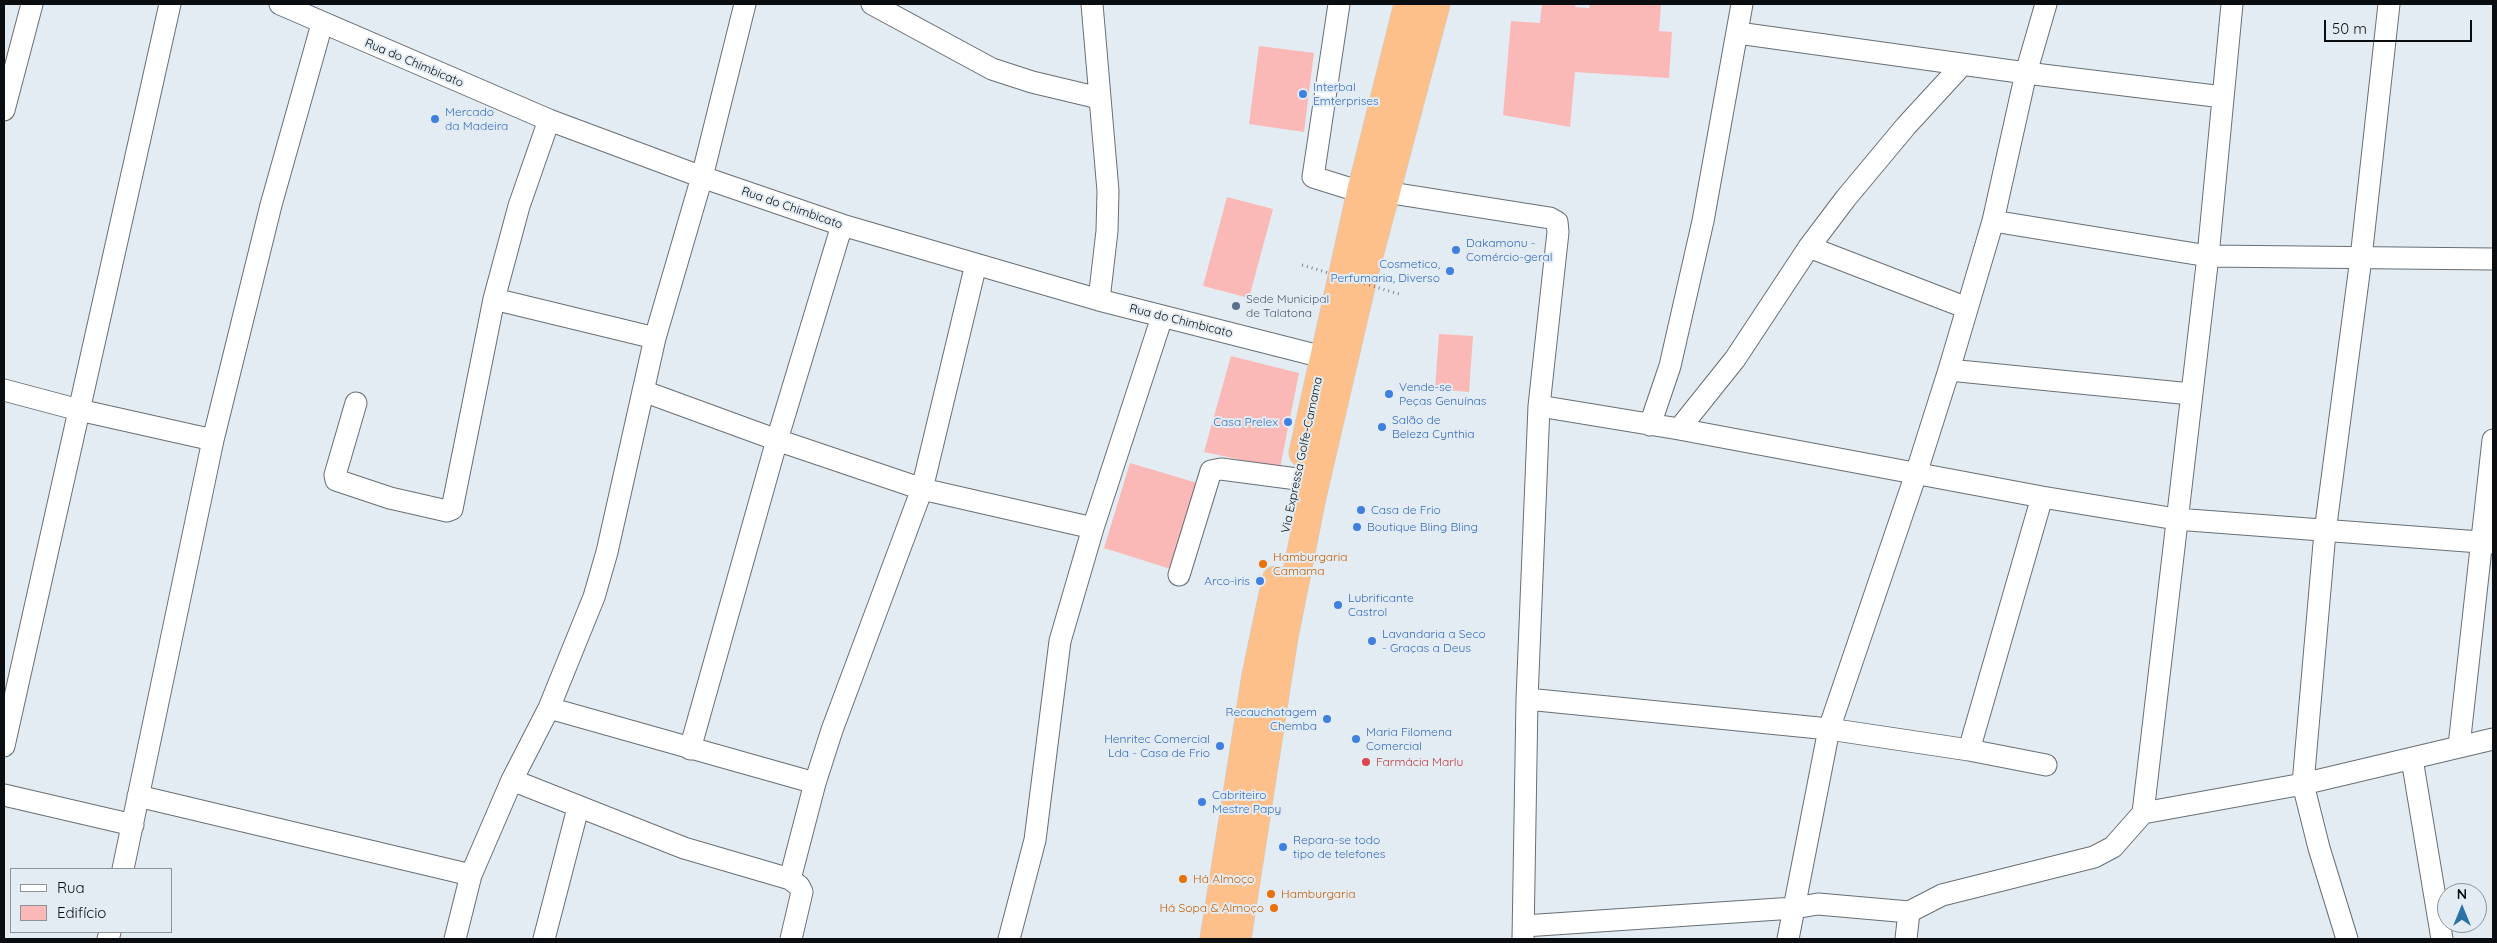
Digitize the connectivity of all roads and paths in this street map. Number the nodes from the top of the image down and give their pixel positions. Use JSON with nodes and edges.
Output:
{"nodes":[{"id":1,"x":32,"y":4,"type":"edge"},
{"id":2,"x":170,"y":4,"type":"edge"},
{"id":3,"x":280,"y":4,"type":"edge"},
{"id":4,"x":746,"y":4,"type":"edge"},
{"id":5,"x":872,"y":4,"type":"edge"},
{"id":6,"x":1092,"y":4,"type":"edge"},
{"id":7,"x":1339,"y":4,"type":"edge"},
{"id":8,"x":1408,"y":4,"type":"edge"},
{"id":9,"x":1436,"y":4,"type":"edge"},
{"id":10,"x":1742,"y":4,"type":"edge"},
{"id":11,"x":2046,"y":4,"type":"edge"},
{"id":12,"x":2232,"y":4,"type":"edge"},
{"id":13,"x":2389,"y":4,"type":"edge"},
{"id":14,"x":322,"y":24,"type":"junction"},
{"id":15,"x":1738,"y":33,"type":"junction"},
{"id":16,"x":1963,"y":64,"type":"junction"},
{"id":17,"x":2026,"y":73,"type":"junction"},
{"id":18,"x":2223,"y":97,"type":"junction"},
{"id":19,"x":1099,"y":98,"type":"junction"},
{"id":20,"x":4,"y":110,"type":"edge"},
{"id":21,"x":549,"y":120,"type":"junction"},
{"id":22,"x":702,"y":177,"type":"junction"},
{"id":23,"x":1373,"y":192,"type":"junction"},
{"id":24,"x":1992,"y":221,"type":"junction"},
{"id":25,"x":842,"y":225,"type":"junction"},
{"id":26,"x":1809,"y":247,"type":"junction"},
{"id":27,"x":2208,"y":256,"type":"junction"},
{"id":28,"x":2361,"y":258,"type":"junction"},
{"id":29,"x":2493,"y":259,"type":"edge"},
{"id":30,"x":976,"y":264,"type":"junction"},
{"id":31,"x":1302,"y":265,"type":"dead end"},
{"id":32,"x":1399,"y":294,"type":"dead end"},
{"id":33,"x":494,"y":299,"type":"junction"},
{"id":34,"x":1099,"y":300,"type":"junction"},
{"id":35,"x":1967,"y":308,"type":"junction"},
{"id":36,"x":1162,"y":317,"type":"junction"},
{"id":37,"x":655,"y":338,"type":"junction"},
{"id":38,"x":1323,"y":357,"type":"junction"},
{"id":39,"x":1949,"y":370,"type":"junction"},
{"id":40,"x":4,"y":390,"type":"edge"},
{"id":41,"x":643,"y":391,"type":"junction"},
{"id":42,"x":2191,"y":394,"type":"junction"},
{"id":43,"x":356,"y":404,"type":"dead end"},
{"id":44,"x":1539,"y":406,"type":"junction"},
{"id":45,"x":79,"y":410,"type":"junction"},
{"id":46,"x":1650,"y":425,"type":"junction"},
{"id":47,"x":1679,"y":429,"type":"junction"},
{"id":48,"x":213,"y":440,"type":"junction"},
{"id":49,"x":777,"y":440,"type":"junction"},
{"id":50,"x":2493,"y":440,"type":"edge"},
{"id":51,"x":1916,"y":474,"type":"junction"},
{"id":52,"x":1297,"y":479,"type":"junction"},
{"id":53,"x":922,"y":489,"type":"junction"},
{"id":54,"x":2042,"y":497,"type":"junction"},
{"id":55,"x":2176,"y":519,"type":"junction"},
{"id":56,"x":1094,"y":528,"type":"junction"},
{"id":57,"x":2325,"y":532,"type":"junction"},
{"id":58,"x":2487,"y":542,"type":"edge"},
{"id":59,"x":1179,"y":575,"type":"dead end"},
{"id":60,"x":1527,"y":699,"type":"junction"},
{"id":61,"x":549,"y":708,"type":"junction"},
{"id":62,"x":1828,"y":729,"type":"junction"},
{"id":63,"x":2493,"y":739,"type":"edge"},
{"id":64,"x":4,"y":746,"type":"edge"},
{"id":65,"x":2460,"y":746,"type":"junction"},
{"id":66,"x":690,"y":749,"type":"junction"},
{"id":67,"x":1969,"y":750,"type":"junction"},
{"id":68,"x":2412,"y":759,"type":"junction"},
{"id":69,"x":2046,"y":765,"type":"dead end"},
{"id":70,"x":512,"y":780,"type":"junction"},
{"id":71,"x":815,"y":783,"type":"junction"},
{"id":72,"x":2303,"y":784,"type":"junction"},
{"id":73,"x":4,"y":795,"type":"edge"},
{"id":74,"x":138,"y":796,"type":"junction"},
{"id":75,"x":578,"y":808,"type":"junction"},
{"id":76,"x":2142,"y":813,"type":"junction"},
{"id":77,"x":133,"y":825,"type":"junction"},
{"id":78,"x":123,"y":868,"type":"edge"},
{"id":79,"x":471,"y":875,"type":"junction"},
{"id":80,"x":790,"y":879,"type":"junction"},
{"id":81,"x":1794,"y":908,"type":"junction"},
{"id":82,"x":1909,"y":912,"type":"junction"},
{"id":83,"x":1524,"y":933,"type":"edge"},
{"id":84,"x":549,"y":938,"type":"edge"},
{"id":85,"x":455,"y":939,"type":"edge"},
{"id":86,"x":791,"y":939,"type":"edge"},
{"id":87,"x":1009,"y":939,"type":"edge"},
{"id":88,"x":1214,"y":939,"type":"edge"},
{"id":89,"x":1237,"y":939,"type":"edge"},
{"id":90,"x":1788,"y":939,"type":"edge"},
{"id":91,"x":1906,"y":939,"type":"edge"},
{"id":92,"x":2346,"y":939,"type":"edge"},
{"id":93,"x":2442,"y":939,"type":"edge"}],
"edges":[{"from":1,"to":20,"type":"street"},
{"from":2,"to":45,"type":"street"},
{"from":3,"to":14,"type":"street","name":"Rua do Chimbicato"},
{"from":4,"to":22,"type":"street"},
{"from":5,"to":19,"type":"street"},
{"from":6,"to":19,"type":"street"},
{"from":7,"to":23,"type":"street"},
{"from":8,"to":23,"type":"highway","name":"Via Expressa Golfe-Camama"},
{"from":9,"to":23,"type":"highway","name":"Via Expressa Golfe-Camama"},
{"from":10,"to":15,"type":"street"},
{"from":11,"to":17,"type":"street"},
{"from":12,"to":18,"type":"street"},
{"from":13,"to":28,"type":"street"},
{"from":14,"to":21,"type":"street","name":"Rua do Chimbicato"},
{"from":14,"to":48,"type":"street"},
{"from":15,"to":16,"type":"street"},
{"from":15,"to":46,"type":"street"},
{"from":16,"to":17,"type":"street"},
{"from":16,"to":26,"type":"street"},
{"from":17,"to":18,"type":"street"},
{"from":17,"to":24,"type":"street"},
{"from":18,"to":27,"type":"street"},
{"from":19,"to":34,"type":"street"},
{"from":21,"to":22,"type":"street","name":"Rua do Chimbicato"},
{"from":21,"to":33,"type":"street"},
{"from":22,"to":25,"type":"street","name":"Rua do Chimbicato"},
{"from":22,"to":37,"type":"street"},
{"from":23,"to":38,"type":"highway","name":"Via Expressa Golfe-Camama"},
{"from":23,"to":44,"type":"street"},
{"from":23,"to":89,"type":"highway","name":"Via Expressa Golfe-Camama"},
{"from":24,"to":27,"type":"street"},
{"from":24,"to":35,"type":"street"},
{"from":25,"to":30,"type":"street","name":"Rua do Chimbicato"},
{"from":25,"to":49,"type":"street"},
{"from":26,"to":35,"type":"street"},
{"from":26,"to":47,"type":"street"},
{"from":27,"to":28,"type":"street"},
{"from":27,"to":42,"type":"street"},
{"from":28,"to":29,"type":"street"},
{"from":28,"to":57,"type":"street"},
{"from":30,"to":34,"type":"street","name":"Rua do Chimbicato"},
{"from":30,"to":53,"type":"street"},
{"from":31,"to":32,"type":"path","bridge":true},
{"from":33,"to":37,"type":"street"},
{"from":33,"to":43,"type":"street"},
{"from":34,"to":36,"type":"street","name":"Rua do Chimbicato"},
{"from":35,"to":39,"type":"street"},
{"from":36,"to":38,"type":"street","name":"Rua do Chimbicato"},
{"from":36,"to":56,"type":"street"},
{"from":37,"to":41,"type":"street"},
{"from":38,"to":52,"type":"highway","name":"Via Expressa Golfe-Camama"},
{"from":39,"to":42,"type":"street"},
{"from":39,"to":51,"type":"street"},
{"from":40,"to":45,"type":"street"},
{"from":41,"to":49,"type":"street"},
{"from":41,"to":61,"type":"street"},
{"from":42,"to":55,"type":"street"},
{"from":44,"to":46,"type":"street"},
{"from":44,"to":60,"type":"street"},
{"from":45,"to":48,"type":"street"},
{"from":45,"to":64,"type":"street"},
{"from":46,"to":47,"type":"street"},
{"from":47,"to":51,"type":"street"},
{"from":48,"to":74,"type":"street"},
{"from":49,"to":53,"type":"street"},
{"from":49,"to":66,"type":"street"},
{"from":50,"to":58,"type":"street"},
{"from":51,"to":54,"type":"street"},
{"from":51,"to":62,"type":"street"},
{"from":52,"to":59,"type":"street"},
{"from":52,"to":88,"type":"highway","name":"Via Expressa Golfe-Camama"},
{"from":53,"to":56,"type":"street"},
{"from":53,"to":71,"type":"street"},
{"from":54,"to":55,"type":"street"},
{"from":54,"to":67,"type":"street"},
{"from":55,"to":57,"type":"street"},
{"from":55,"to":76,"type":"street"},
{"from":56,"to":87,"type":"street"},
{"from":57,"to":58,"type":"street"},
{"from":57,"to":72,"type":"street"},
{"from":58,"to":65,"type":"street"},
{"from":60,"to":62,"type":"street"},
{"from":60,"to":83,"type":"street"},
{"from":61,"to":66,"type":"street"},
{"from":61,"to":70,"type":"street"},
{"from":62,"to":67,"type":"street"},
{"from":62,"to":81,"type":"street"},
{"from":63,"to":65,"type":"street"},
{"from":65,"to":68,"type":"street"},
{"from":66,"to":71,"type":"street"},
{"from":67,"to":69,"type":"street"},
{"from":68,"to":72,"type":"street"},
{"from":68,"to":93,"type":"street"},
{"from":70,"to":75,"type":"street"},
{"from":70,"to":79,"type":"street"},
{"from":71,"to":80,"type":"street"},
{"from":72,"to":76,"type":"street"},
{"from":72,"to":92,"type":"street"},
{"from":73,"to":77,"type":"street"},
{"from":74,"to":77,"type":"street"},
{"from":74,"to":79,"type":"street"},
{"from":75,"to":80,"type":"street"},
{"from":75,"to":84,"type":"street"},
{"from":76,"to":82,"type":"street"},
{"from":77,"to":78,"type":"street"},
{"from":79,"to":85,"type":"street"},
{"from":80,"to":86,"type":"street"},
{"from":81,"to":82,"type":"street"},
{"from":81,"to":83,"type":"street"},
{"from":81,"to":90,"type":"street"},
{"from":82,"to":91,"type":"street"}]}
